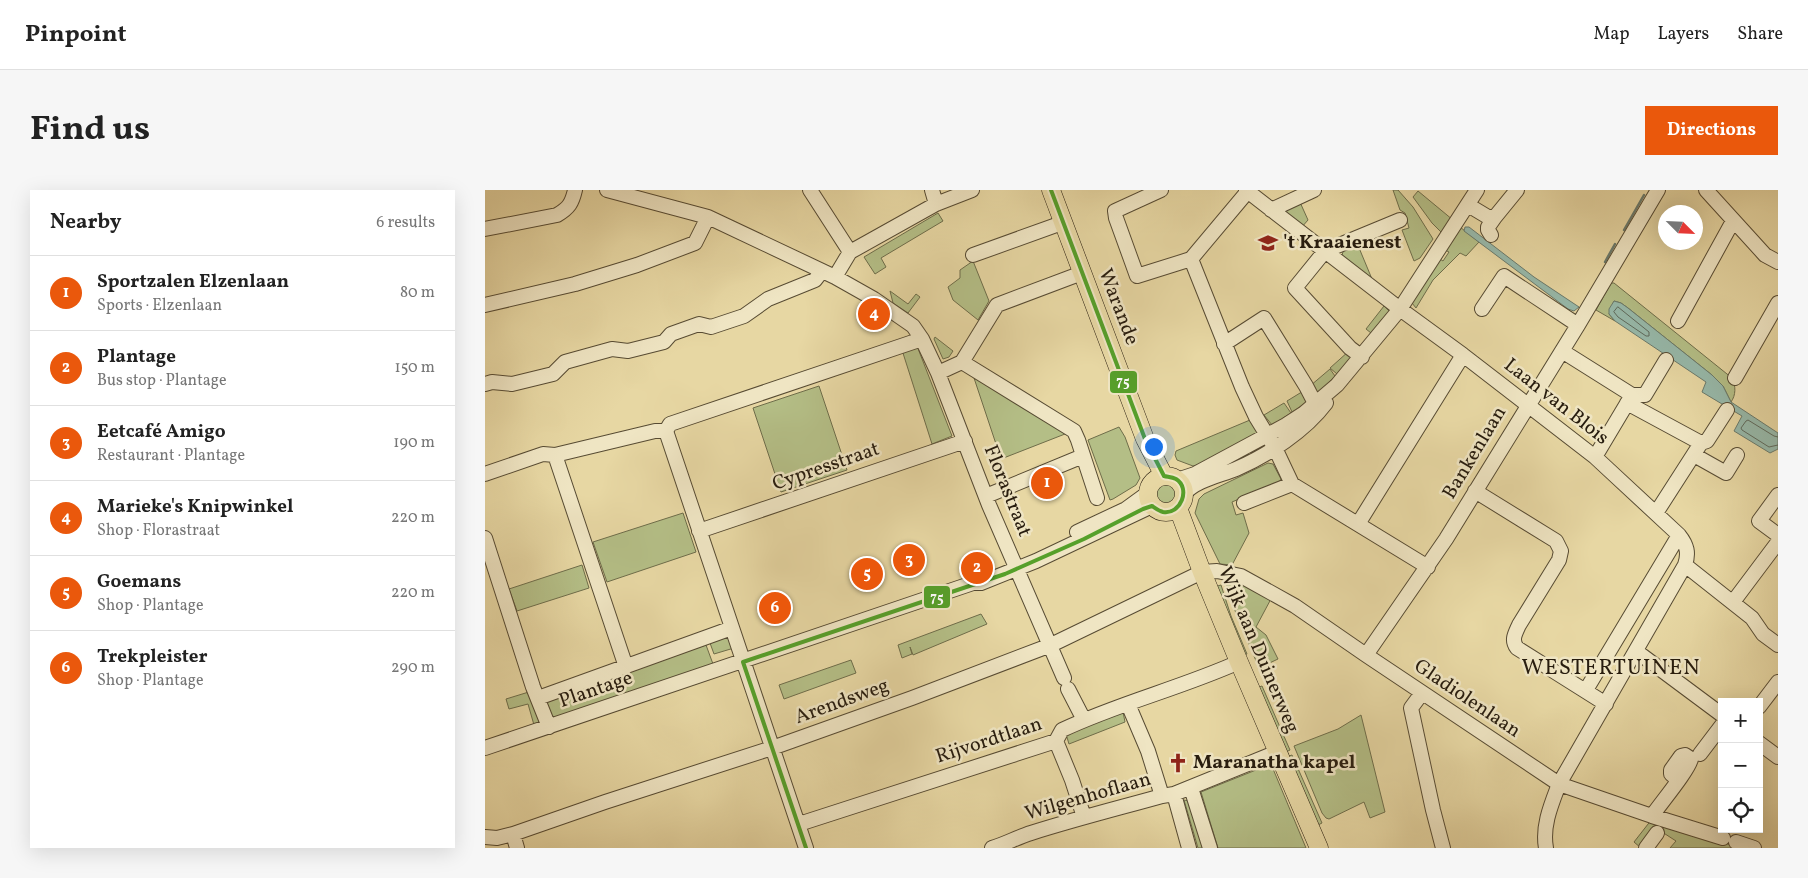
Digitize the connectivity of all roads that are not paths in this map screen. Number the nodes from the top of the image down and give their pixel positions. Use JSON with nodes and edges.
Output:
{"nodes":[{"id":1,"x":575,"y":190,"type":"edge"},
{"id":2,"x":607,"y":190,"type":"edge"},
{"id":3,"x":810,"y":190,"type":"edge"},
{"id":4,"x":932,"y":190,"type":"edge"},
{"id":5,"x":972,"y":190,"type":"edge"},
{"id":6,"x":1051,"y":190,"type":"edge"},
{"id":7,"x":1161,"y":190,"type":"edge"},
{"id":8,"x":1314,"y":190,"type":"edge"},
{"id":9,"x":1477,"y":190,"type":"edge"},
{"id":10,"x":1517,"y":190,"type":"edge"},
{"id":11,"x":1658,"y":190,"type":"edge"},
{"id":12,"x":1706,"y":190,"type":"edge"},
{"id":13,"x":1247,"y":191,"type":"edge"},
{"id":14,"x":936,"y":204,"type":"junction"},
{"id":15,"x":1467,"y":205,"type":"junction"},
{"id":16,"x":1271,"y":210,"type":"junction"},
{"id":17,"x":1495,"y":216,"type":"junction"},
{"id":18,"x":708,"y":218,"type":"junction"},
{"id":19,"x":1400,"y":220,"type":"dead end"},
{"id":20,"x":1733,"y":221,"type":"junction"},
{"id":21,"x":1062,"y":223,"type":"junction"},
{"id":22,"x":485,"y":229,"type":"edge"},
{"id":23,"x":1491,"y":235,"type":"dead end"},
{"id":24,"x":1325,"y":251,"type":"junction"},
{"id":25,"x":850,"y":252,"type":"junction"},
{"id":26,"x":973,"y":255,"type":"dead end"},
{"id":27,"x":1191,"y":259,"type":"junction"},
{"id":28,"x":1778,"y":262,"type":"edge"},
{"id":29,"x":822,"y":271,"type":"junction"},
{"id":30,"x":1082,"y":273,"type":"junction"},
{"id":31,"x":835,"y":277,"type":"junction"},
{"id":32,"x":1778,"y":303,"type":"edge"},
{"id":33,"x":485,"y":305,"type":"edge"},
{"id":34,"x":1401,"y":309,"type":"junction"},
{"id":35,"x":1483,"y":309,"type":"dead end"},
{"id":36,"x":1678,"y":321,"type":"dead end"},
{"id":37,"x":1578,"y":325,"type":"junction"},
{"id":38,"x":922,"y":339,"type":"junction"},
{"id":39,"x":1224,"y":344,"type":"junction"},
{"id":40,"x":1562,"y":351,"type":"junction"},
{"id":41,"x":1463,"y":355,"type":"junction"},
{"id":42,"x":1362,"y":357,"type":"junction"},
{"id":43,"x":1666,"y":360,"type":"dead end"},
{"id":44,"x":962,"y":362,"type":"junction"},
{"id":45,"x":938,"y":373,"type":"junction"},
{"id":46,"x":1735,"y":378,"type":"dead end"},
{"id":47,"x":485,"y":384,"type":"edge"},
{"id":48,"x":1630,"y":399,"type":"junction"},
{"id":49,"x":1528,"y":405,"type":"junction"},
{"id":50,"x":1317,"y":408,"type":"junction"},
{"id":51,"x":1727,"y":410,"type":"dead end"},
{"id":52,"x":666,"y":431,"type":"junction"},
{"id":53,"x":1267,"y":436,"type":"junction"},
{"id":54,"x":965,"y":441,"type":"junction"},
{"id":55,"x":1275,"y":448,"type":"junction"},
{"id":56,"x":1697,"y":449,"type":"junction"},
{"id":57,"x":555,"y":455,"type":"junction"},
{"id":58,"x":1737,"y":455,"type":"dead end"},
{"id":59,"x":1083,"y":456,"type":"junction"},
{"id":60,"x":1595,"y":457,"type":"junction"},
{"id":61,"x":485,"y":474,"type":"edge"},
{"id":62,"x":1292,"y":484,"type":"junction"},
{"id":63,"x":1475,"y":491,"type":"junction"},
{"id":64,"x":1166,"y":493,"type":"junction"},
{"id":65,"x":1778,"y":495,"type":"edge"},
{"id":66,"x":986,"y":496,"type":"junction"},
{"id":67,"x":1097,"y":498,"type":"dead end"},
{"id":68,"x":1244,"y":503,"type":"dead end"},
{"id":69,"x":1656,"y":513,"type":"junction"},
{"id":70,"x":1359,"y":524,"type":"junction"},
{"id":71,"x":699,"y":531,"type":"junction"},
{"id":72,"x":1679,"y":535,"type":"junction"},
{"id":73,"x":1778,"y":535,"type":"edge"},
{"id":74,"x":485,"y":538,"type":"edge"},
{"id":75,"x":1778,"y":542,"type":"edge"},
{"id":76,"x":1685,"y":565,"type":"junction"},
{"id":77,"x":1017,"y":567,"type":"junction"},
{"id":78,"x":1428,"y":567,"type":"junction"},
{"id":79,"x":1202,"y":572,"type":"junction"},
{"id":80,"x":1733,"y":602,"type":"junction"},
{"id":81,"x":733,"y":628,"type":"junction"},
{"id":82,"x":1051,"y":645,"type":"junction"},
{"id":83,"x":1778,"y":645,"type":"edge"},
{"id":84,"x":1636,"y":651,"type":"junction"},
{"id":85,"x":1366,"y":655,"type":"junction"},
{"id":86,"x":743,"y":662,"type":"junction"},
{"id":87,"x":1239,"y":662,"type":"junction"},
{"id":88,"x":626,"y":667,"type":"junction"},
{"id":89,"x":1778,"y":682,"type":"edge"},
{"id":90,"x":1586,"y":690,"type":"junction"},
{"id":91,"x":1422,"y":693,"type":"junction"},
{"id":92,"x":538,"y":698,"type":"junction"},
{"id":93,"x":1763,"y":702,"type":"edge"},
{"id":94,"x":1128,"y":704,"type":"junction"},
{"id":95,"x":1606,"y":704,"type":"junction"},
{"id":96,"x":1718,"y":712,"type":"edge"},
{"id":97,"x":1084,"y":720,"type":"junction"},
{"id":98,"x":549,"y":727,"type":"junction"},
{"id":99,"x":1718,"y":730,"type":"edge"},
{"id":100,"x":1057,"y":741,"type":"junction"},
{"id":101,"x":1763,"y":746,"type":"edge"},
{"id":102,"x":485,"y":748,"type":"edge"},
{"id":103,"x":772,"y":748,"type":"junction"},
{"id":104,"x":1700,"y":754,"type":"dead end"},
{"id":105,"x":1281,"y":756,"type":"junction"},
{"id":106,"x":1778,"y":757,"type":"edge"},
{"id":107,"x":1678,"y":780,"type":"dead end"},
{"id":108,"x":1559,"y":784,"type":"junction"},
{"id":109,"x":1191,"y":788,"type":"junction"},
{"id":110,"x":1168,"y":795,"type":"junction"},
{"id":111,"x":1651,"y":816,"type":"junction"},
{"id":112,"x":1084,"y":817,"type":"junction"},
{"id":113,"x":799,"y":824,"type":"junction"},
{"id":114,"x":1657,"y":833,"type":"dead end"},
{"id":115,"x":513,"y":834,"type":"junction"},
{"id":116,"x":485,"y":837,"type":"edge"},
{"id":117,"x":1017,"y":844,"type":"edge"},
{"id":118,"x":517,"y":848,"type":"edge"},
{"id":119,"x":806,"y":848,"type":"edge"},
{"id":120,"x":992,"y":848,"type":"edge"},
{"id":121,"x":1189,"y":848,"type":"edge"},
{"id":122,"x":1210,"y":848,"type":"edge"},
{"id":123,"x":1319,"y":848,"type":"edge"},
{"id":124,"x":1443,"y":848,"type":"edge"},
{"id":125,"x":1546,"y":848,"type":"edge"},
{"id":126,"x":1646,"y":848,"type":"edge"},
{"id":127,"x":1754,"y":848,"type":"edge"}],
"edges":[{"from":1,"to":22,"type":"street"},
{"from":2,"to":18,"type":"street","name":"Florastraat"},
{"from":3,"to":25,"type":"street"},
{"from":4,"to":14,"type":"street"},
{"from":5,"to":14,"type":"street"},
{"from":6,"to":21,"type":"main road","name":"Warande"},
{"from":7,"to":27,"type":"street"},
{"from":8,"to":16,"type":"street"},
{"from":9,"to":15,"type":"street"},
{"from":10,"to":17,"type":"street"},
{"from":11,"to":37,"type":"street","name":"Bankenlaan"},
{"from":12,"to":20,"type":"street"},
{"from":13,"to":16,"type":"street","name":"Laan van Blois"},
{"from":13,"to":27,"type":"street"},
{"from":14,"to":25,"type":"street"},
{"from":15,"to":17,"type":"street"},
{"from":15,"to":34,"type":"street"},
{"from":16,"to":24,"type":"street","name":"Laan van Blois"},
{"from":17,"to":23,"type":"street"},
{"from":18,"to":29,"type":"street","name":"Florastraat"},
{"from":18,"to":33,"type":"street"},
{"from":19,"to":24,"type":"street"},
{"from":20,"to":28,"type":"street"},
{"from":20,"to":36,"type":"street"},
{"from":21,"to":26,"type":"street"},
{"from":21,"to":30,"type":"main road","name":"Warande"},
{"from":24,"to":34,"type":"street","name":"Laan van Blois"},
{"from":24,"to":42,"type":"street"},
{"from":25,"to":31,"type":"street"},
{"from":27,"to":39,"type":"street"},
{"from":29,"to":31,"type":"street","name":"Florastraat"},
{"from":29,"to":47,"type":"street"},
{"from":30,"to":44,"type":"street"},
{"from":30,"to":64,"type":"main road","name":"Warande"},
{"from":31,"to":38,"type":"street","name":"Florastraat"},
{"from":32,"to":46,"type":"street"},
{"from":34,"to":41,"type":"street","name":"Laan van Blois"},
{"from":34,"to":42,"type":"street","name":"Plantage"},
{"from":35,"to":37,"type":"street"},
{"from":37,"to":40,"type":"street","name":"Bankenlaan"},
{"from":38,"to":45,"type":"street","name":"Florastraat"},
{"from":38,"to":52,"type":"street"},
{"from":39,"to":50,"type":"street"},
{"from":39,"to":53,"type":"street"},
{"from":40,"to":48,"type":"street"},
{"from":40,"to":49,"type":"street","name":"Bankenlaan"},
{"from":41,"to":49,"type":"street","name":"Laan van Blois"},
{"from":41,"to":70,"type":"street"},
{"from":42,"to":50,"type":"street","name":"Plantage"},
{"from":43,"to":48,"type":"street"},
{"from":44,"to":45,"type":"street"},
{"from":44,"to":59,"type":"street"},
{"from":45,"to":54,"type":"street","name":"Florastraat"},
{"from":48,"to":56,"type":"street"},
{"from":48,"to":60,"type":"street"},
{"from":49,"to":60,"type":"street","name":"Laan van Blois"},
{"from":49,"to":63,"type":"street","name":"Bankenlaan"},
{"from":50,"to":53,"type":"street","name":"Plantage"},
{"from":50,"to":55,"type":"street","name":"Plantage"},
{"from":51,"to":56,"type":"street"},
{"from":52,"to":57,"type":"street"},
{"from":52,"to":71,"type":"street"},
{"from":53,"to":55,"type":"street"},
{"from":53,"to":64,"type":"street","name":"Plantage"},
{"from":54,"to":66,"type":"street","name":"Florastraat"},
{"from":54,"to":71,"type":"street","name":"Cypresstraat"},
{"from":55,"to":62,"type":"street"},
{"from":55,"to":64,"type":"street","name":"Plantage"},
{"from":56,"to":58,"type":"street"},
{"from":56,"to":69,"type":"street"},
{"from":57,"to":61,"type":"street"},
{"from":57,"to":88,"type":"street"},
{"from":59,"to":66,"type":"street"},
{"from":59,"to":67,"type":"street"},
{"from":60,"to":69,"type":"street","name":"Laan van Blois"},
{"from":62,"to":68,"type":"street"},
{"from":62,"to":70,"type":"street"},
{"from":63,"to":78,"type":"street","name":"Bankenlaan"},
{"from":63,"to":90,"type":"street"},
{"from":64,"to":77,"type":"street","name":"Plantage"},
{"from":64,"to":79,"type":"main road","name":"Wijk aan Duinerweg"},
{"from":65,"to":73,"type":"street"},
{"from":66,"to":77,"type":"street","name":"Florastraat"},
{"from":69,"to":72,"type":"street","name":"Laan van Blois"},
{"from":70,"to":78,"type":"street"},
{"from":71,"to":81,"type":"street"},
{"from":72,"to":76,"type":"street"},
{"from":72,"to":90,"type":"street"},
{"from":74,"to":92,"type":"street"},
{"from":75,"to":80,"type":"street"},
{"from":76,"to":80,"type":"street"},
{"from":76,"to":84,"type":"street"},
{"from":77,"to":82,"type":"street","name":"Florastraat"},
{"from":77,"to":86,"type":"street","name":"Plantage"},
{"from":78,"to":85,"type":"street","name":"Bankenlaan"},
{"from":79,"to":82,"type":"street","name":"Arendsweg"},
{"from":79,"to":85,"type":"street","name":"Gladiolenlaan"},
{"from":79,"to":87,"type":"main road","name":"Wijk aan Duinerweg"},
{"from":80,"to":83,"type":"street"},
{"from":81,"to":86,"type":"street"},
{"from":81,"to":88,"type":"street","name":"Plantage"},
{"from":82,"to":97,"type":"street","name":"Florastraat"},
{"from":82,"to":103,"type":"street","name":"Arendsweg"},
{"from":84,"to":95,"type":"street"},
{"from":84,"to":96,"type":"street"},
{"from":85,"to":91,"type":"street","name":"Gladiolenlaan"},
{"from":86,"to":98,"type":"street","name":"Plantage"},
{"from":86,"to":103,"type":"street"},
{"from":87,"to":94,"type":"street","name":"Rijvordtlaan"},
{"from":87,"to":105,"type":"main road","name":"Wijk aan Duinerweg"},
{"from":88,"to":92,"type":"street","name":"Plantage"},
{"from":89,"to":93,"type":"street"},
{"from":90,"to":95,"type":"street"},
{"from":91,"to":108,"type":"street","name":"Gladiolenlaan"},
{"from":91,"to":124,"type":"street"},
{"from":92,"to":98,"type":"street"},
{"from":94,"to":97,"type":"street","name":"Rijvordtlaan"},
{"from":94,"to":110,"type":"street"},
{"from":95,"to":108,"type":"street"},
{"from":97,"to":100,"type":"street","name":"Rijvordtlaan"},
{"from":98,"to":102,"type":"street","name":"Plantage"},
{"from":99,"to":104,"type":"street"},
{"from":100,"to":112,"type":"street"},
{"from":100,"to":113,"type":"street","name":"Rijvordtlaan"},
{"from":101,"to":106,"type":"street"},
{"from":103,"to":113,"type":"street"},
{"from":103,"to":115,"type":"street","name":"Arendsweg"},
{"from":105,"to":109,"type":"street","name":"Wilgenhoflaan"},
{"from":105,"to":123,"type":"main road","name":"Wijk aan Duinerweg"},
{"from":107,"to":111,"type":"street"},
{"from":108,"to":111,"type":"street","name":"Gladiolenlaan"},
{"from":108,"to":125,"type":"street"},
{"from":109,"to":110,"type":"street","name":"Wilgenhoflaan"},
{"from":109,"to":122,"type":"street"},
{"from":110,"to":112,"type":"street","name":"Wilgenhoflaan"},
{"from":110,"to":121,"type":"street"},
{"from":111,"to":127,"type":"street","name":"Gladiolenlaan"},
{"from":112,"to":117,"type":"street","name":"Wilgenhoflaan"},
{"from":113,"to":119,"type":"street"},
{"from":114,"to":126,"type":"street"},
{"from":115,"to":116,"type":"street","name":"Arendsweg"},
{"from":115,"to":118,"type":"street"},
{"from":117,"to":120,"type":"street","name":"Wilgenhoflaan"}]}
